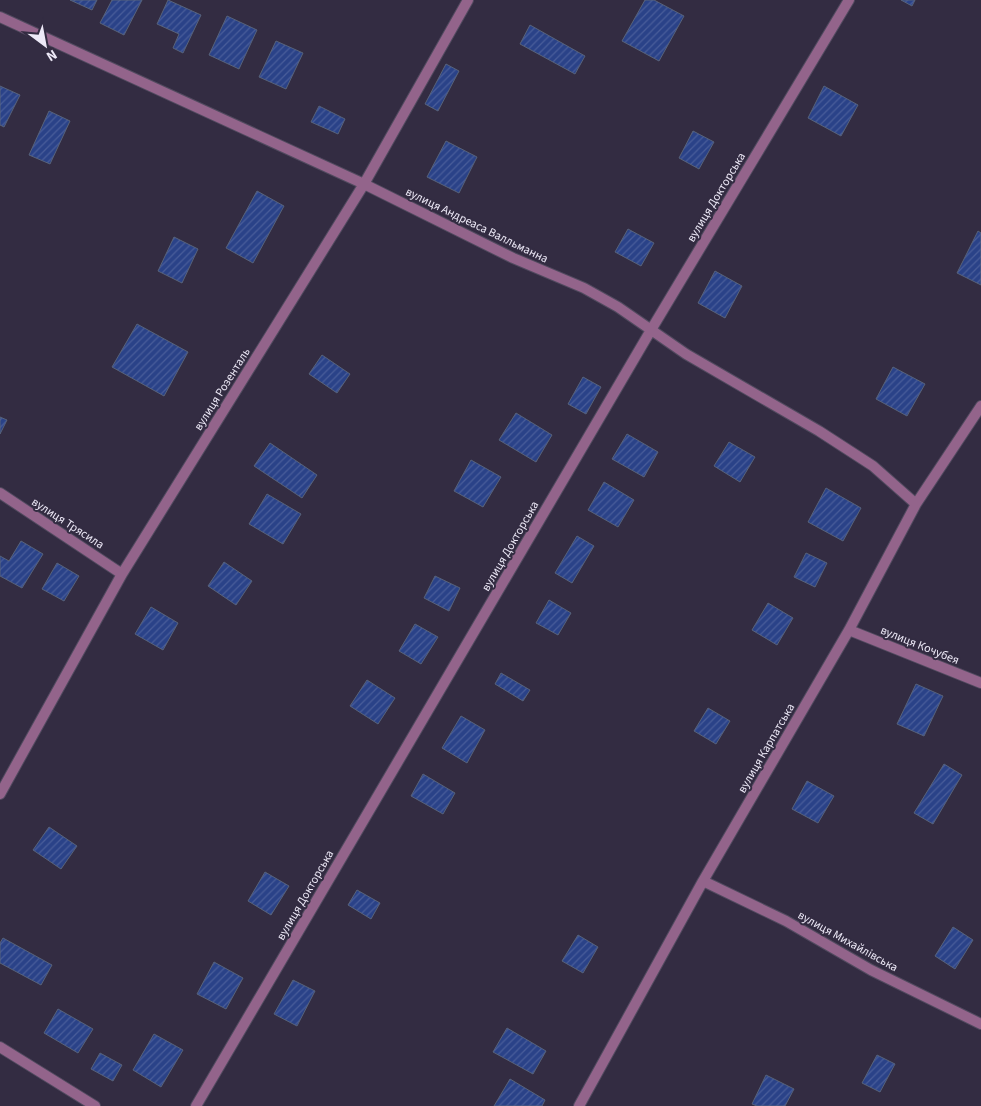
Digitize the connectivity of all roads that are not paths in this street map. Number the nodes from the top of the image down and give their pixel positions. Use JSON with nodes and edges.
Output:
{"nodes":[{"id":1,"x":468,"y":0,"type":"edge"},
{"id":2,"x":849,"y":0,"type":"edge"},
{"id":3,"x":0,"y":17,"type":"edge"},
{"id":4,"x":364,"y":184,"type":"junction"},
{"id":5,"x":651,"y":330,"type":"junction"},
{"id":6,"x":981,"y":406,"type":"edge"},
{"id":7,"x":0,"y":493,"type":"edge"},
{"id":8,"x":916,"y":504,"type":"junction"},
{"id":9,"x":122,"y":574,"type":"junction"},
{"id":10,"x":849,"y":630,"type":"junction"},
{"id":11,"x":981,"y":683,"type":"edge"},
{"id":12,"x":0,"y":794,"type":"edge"},
{"id":13,"x":703,"y":881,"type":"junction"},
{"id":14,"x":981,"y":1024,"type":"edge"},
{"id":15,"x":0,"y":1047,"type":"edge"},
{"id":16,"x":95,"y":1106,"type":"edge"},
{"id":17,"x":196,"y":1106,"type":"edge"},
{"id":18,"x":579,"y":1106,"type":"edge"}],
"edges":[{"from":1,"to":4,"type":"street","name":"вулиця Розенталь"},
{"from":2,"to":5,"type":"street","name":"вулиця Докторська"},
{"from":3,"to":4,"type":"street","name":"вулиця Андреаса Валльманна"},
{"from":4,"to":5,"type":"street","name":"вулиця Андреаса Валльманна"},
{"from":4,"to":9,"type":"street","name":"вулиця Розенталь"},
{"from":5,"to":8,"type":"street","name":"вулиця Андреаса Валльманна"},
{"from":5,"to":17,"type":"street","name":"вулиця Докторська"},
{"from":6,"to":8,"type":"street","name":"вулиця Карпатська"},
{"from":7,"to":9,"type":"street","name":"вулиця Трясила"},
{"from":8,"to":10,"type":"street","name":"вулиця Карпатська"},
{"from":9,"to":12,"type":"street","name":"вулиця Розенталь"},
{"from":10,"to":11,"type":"street","name":"вулиця Кочубея"},
{"from":10,"to":13,"type":"street","name":"вулиця Карпатська"},
{"from":13,"to":14,"type":"street","name":"вулиця Михайлівська"},
{"from":13,"to":18,"type":"street","name":"вулиця Карпатська"},
{"from":15,"to":16,"type":"street"}]}
